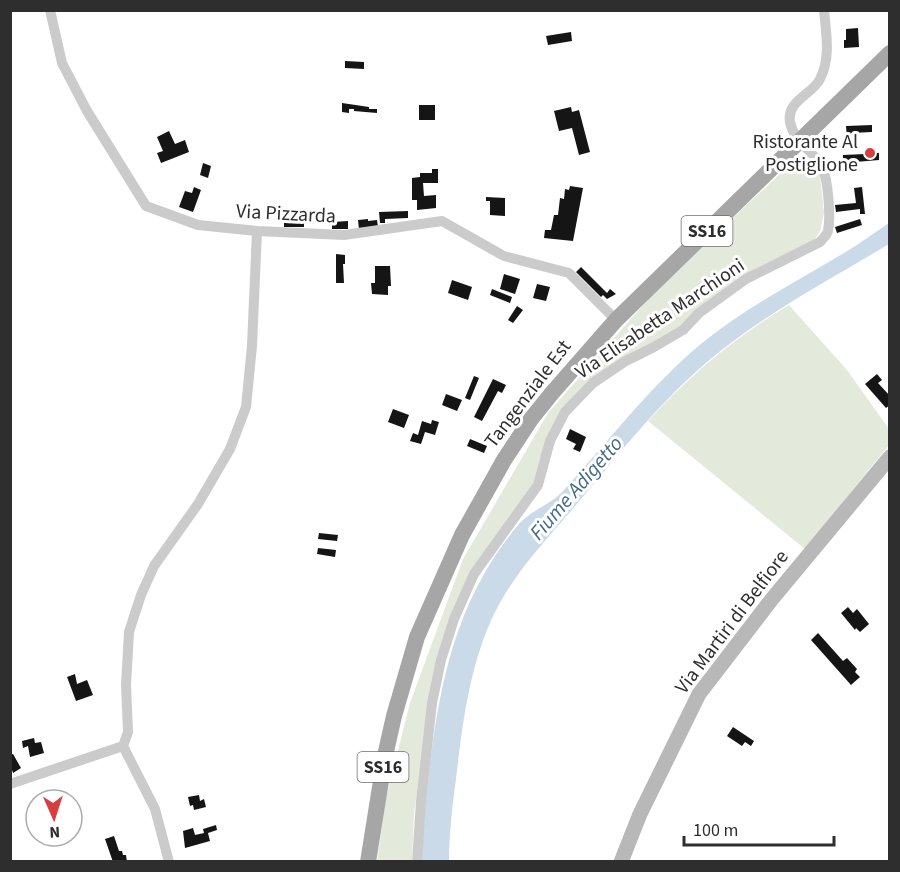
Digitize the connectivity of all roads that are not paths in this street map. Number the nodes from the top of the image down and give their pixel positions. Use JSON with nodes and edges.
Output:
{"nodes":[{"id":1,"x":50,"y":10,"type":"edge"},
{"id":2,"x":824,"y":10,"type":"edge"},
{"id":3,"x":890,"y":53,"type":"edge"},
{"id":4,"x":799,"y":142,"type":"junction"},
{"id":5,"x":257,"y":231,"type":"junction"},
{"id":6,"x":616,"y":320,"type":"junction"},
{"id":7,"x":890,"y":457,"type":"edge"},
{"id":8,"x":123,"y":746,"type":"junction"},
{"id":9,"x":10,"y":784,"type":"edge"},
{"id":10,"x":170,"y":861,"type":"edge"},
{"id":11,"x":368,"y":861,"type":"edge"},
{"id":12,"x":417,"y":861,"type":"edge"},
{"id":13,"x":621,"y":861,"type":"edge"}],
"edges":[{"from":1,"to":5,"type":"street","name":"Via Pizzarda"},
{"from":2,"to":4,"type":"street","name":"Via Elisabetta Marchioni"},
{"from":3,"to":4,"type":"main road","name":"Tangenziale Est","number":"SS16"},
{"from":4,"to":6,"type":"main road","name":"Tangenziale Est","number":"SS16"},
{"from":4,"to":12,"type":"street","name":"Via Elisabetta Marchioni"},
{"from":5,"to":6,"type":"street","name":"Via Pizzarda"},
{"from":5,"to":8,"type":"street"},
{"from":6,"to":11,"type":"main road","name":"Tangenziale Est","number":"SS16"},
{"from":7,"to":13,"type":"street","name":"Via Martiri di Belfiore"},
{"from":8,"to":9,"type":"street"},
{"from":8,"to":10,"type":"street"}]}
